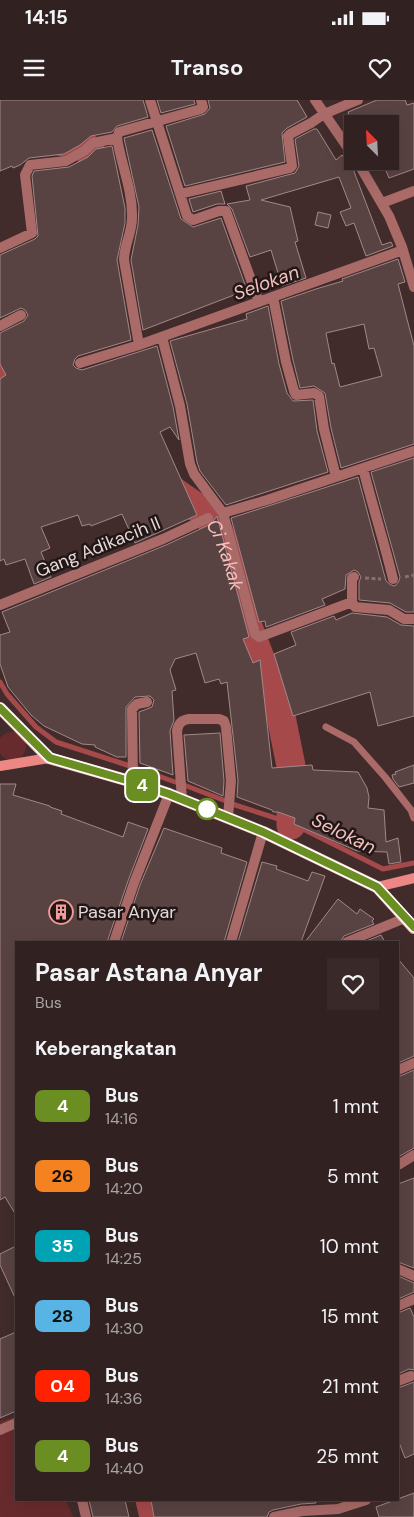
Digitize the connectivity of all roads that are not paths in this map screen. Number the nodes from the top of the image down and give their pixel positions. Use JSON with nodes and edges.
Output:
{"nodes":[{"id":1,"x":150,"y":100,"type":"edge"},
{"id":2,"x":201,"y":100,"type":"edge"},
{"id":3,"x":315,"y":100,"type":"edge"},
{"id":4,"x":358,"y":100,"type":"edge"},
{"id":5,"x":324,"y":114,"type":"junction"},
{"id":6,"x":158,"y":122,"type":"junction"},
{"id":7,"x":114,"y":138,"type":"junction"},
{"id":8,"x":344,"y":143,"type":"edge"},
{"id":9,"x":362,"y":170,"type":"edge"},
{"id":10,"x":414,"y":191,"type":"edge"},
{"id":11,"x":180,"y":194,"type":"junction"},
{"id":12,"x":382,"y":203,"type":"junction"},
{"id":13,"x":0,"y":248,"type":"edge"},
{"id":14,"x":403,"y":250,"type":"junction"},
{"id":15,"x":414,"y":287,"type":"edge"},
{"id":16,"x":273,"y":297,"type":"junction"},
{"id":17,"x":258,"y":300,"type":"junction"},
{"id":18,"x":21,"y":315,"type":"dead end"},
{"id":19,"x":0,"y":326,"type":"edge"},
{"id":20,"x":162,"y":337,"type":"junction"},
{"id":21,"x":139,"y":346,"type":"junction"},
{"id":22,"x":80,"y":363,"type":"dead end"},
{"id":23,"x":414,"y":451,"type":"edge"},
{"id":24,"x":363,"y":468,"type":"junction"},
{"id":25,"x":336,"y":477,"type":"junction"},
{"id":26,"x":223,"y":513,"type":"junction"},
{"id":27,"x":208,"y":518,"type":"dead end"},
{"id":28,"x":354,"y":577,"type":"road end"},
{"id":29,"x":393,"y":579,"type":"road end"},
{"id":30,"x":352,"y":602,"type":"junction"},
{"id":31,"x":0,"y":605,"type":"edge"},
{"id":32,"x":414,"y":619,"type":"edge"},
{"id":33,"x":148,"y":702,"type":"dead end"},
{"id":34,"x":0,"y":708,"type":"edge"},
{"id":35,"x":326,"y":727,"type":"dead end"},
{"id":36,"x":50,"y":758,"type":"junction"},
{"id":37,"x":0,"y":766,"type":"edge"},
{"id":38,"x":133,"y":782,"type":"junction"},
{"id":39,"x":169,"y":794,"type":"junction"},
{"id":40,"x":182,"y":799,"type":"junction"},
{"id":41,"x":228,"y":818,"type":"junction"},
{"id":42,"x":414,"y":818,"type":"edge"},
{"id":43,"x":263,"y":832,"type":"junction"},
{"id":44,"x":414,"y":878,"type":"edge"},
{"id":45,"x":377,"y":887,"type":"junction"},
{"id":46,"x":410,"y":923,"type":"edge"},
{"id":47,"x":114,"y":941,"type":"edge"},
{"id":48,"x":231,"y":941,"type":"edge"},
{"id":49,"x":350,"y":941,"type":"edge"},
{"id":50,"x":414,"y":1063,"type":"edge"},
{"id":51,"x":399,"y":1070,"type":"edge"},
{"id":52,"x":414,"y":1155,"type":"edge"},
{"id":53,"x":399,"y":1162,"type":"edge"},
{"id":54,"x":399,"y":1268,"type":"edge"},
{"id":55,"x":414,"y":1276,"type":"edge"},
{"id":56,"x":414,"y":1299,"type":"edge"},
{"id":57,"x":399,"y":1306,"type":"edge"},
{"id":58,"x":410,"y":1376,"type":"dead end"},
{"id":59,"x":399,"y":1381,"type":"edge"},
{"id":60,"x":15,"y":1423,"type":"edge"},
{"id":61,"x":0,"y":1430,"type":"edge"},
{"id":62,"x":82,"y":1501,"type":"edge"},
{"id":63,"x":322,"y":1501,"type":"edge"},
{"id":64,"x":363,"y":1501,"type":"edge"},
{"id":65,"x":325,"y":1514,"type":"edge"},
{"id":66,"x":86,"y":1517,"type":"edge"},
{"id":67,"x":274,"y":1517,"type":"edge"}],
"edges":[{"from":1,"to":6,"type":"street"},
{"from":2,"to":6,"type":"street"},
{"from":3,"to":5,"type":"street"},
{"from":4,"to":5,"type":"street"},
{"from":5,"to":8,"type":"street"},
{"from":5,"to":11,"type":"street"},
{"from":6,"to":7,"type":"street"},
{"from":6,"to":11,"type":"street"},
{"from":7,"to":13,"type":"street"},
{"from":7,"to":21,"type":"street"},
{"from":9,"to":12,"type":"street"},
{"from":10,"to":12,"type":"street"},
{"from":11,"to":17,"type":"street"},
{"from":12,"to":14,"type":"street"},
{"from":14,"to":15,"type":"street"},
{"from":14,"to":16,"type":"street"},
{"from":16,"to":17,"type":"street"},
{"from":16,"to":25,"type":"street"},
{"from":17,"to":20,"type":"street"},
{"from":18,"to":19,"type":"street"},
{"from":20,"to":21,"type":"street"},
{"from":20,"to":26,"type":"street"},
{"from":21,"to":22,"type":"street"},
{"from":23,"to":24,"type":"street"},
{"from":24,"to":25,"type":"street"},
{"from":24,"to":29,"type":"street"},
{"from":25,"to":26,"type":"street"},
{"from":26,"to":30,"type":"street"},
{"from":27,"to":31,"type":"street","name":"Gang Adikacih II"},
{"from":28,"to":30,"type":"street"},
{"from":30,"to":32,"type":"street"},
{"from":33,"to":38,"type":"street"},
{"from":34,"to":36,"type":"main road"},
{"from":35,"to":42,"type":"lane"},
{"from":36,"to":37,"type":"main road"},
{"from":36,"to":38,"type":"main road"},
{"from":38,"to":39,"type":"main road"},
{"from":39,"to":40,"type":"main road"},
{"from":39,"to":47,"type":"street"},
{"from":40,"to":41,"type":"main road"},
{"from":40,"to":41,"type":"street"},
{"from":41,"to":43,"type":"main road"},
{"from":43,"to":45,"type":"main road"},
{"from":43,"to":48,"type":"street"},
{"from":44,"to":45,"type":"main road"},
{"from":45,"to":46,"type":"main road"},
{"from":46,"to":49,"type":"street"},
{"from":50,"to":51,"type":"street"},
{"from":52,"to":53,"type":"street"},
{"from":54,"to":55,"type":"street"},
{"from":56,"to":57,"type":"street"},
{"from":58,"to":59,"type":"street"},
{"from":60,"to":61,"type":"street"},
{"from":62,"to":66,"type":"street"},
{"from":63,"to":65,"type":"street"},
{"from":64,"to":65,"type":"street"},
{"from":65,"to":67,"type":"street"}]}
